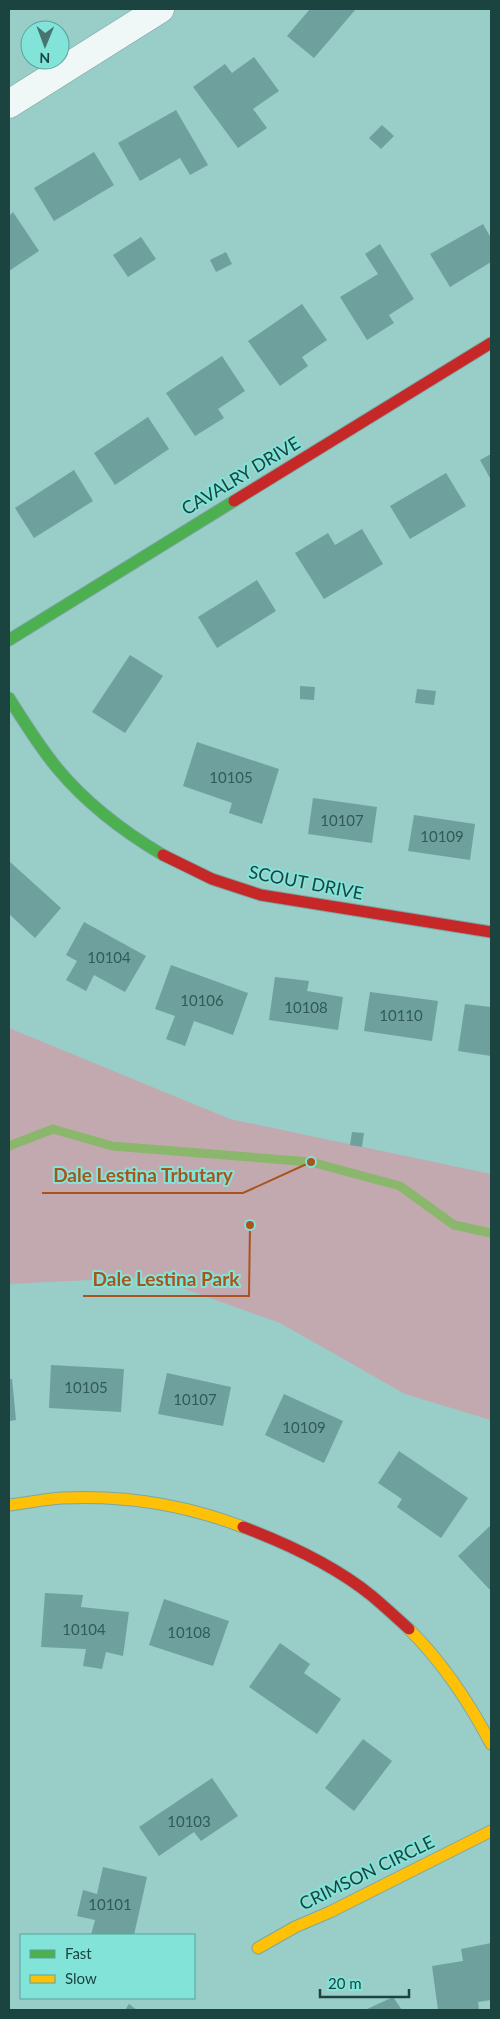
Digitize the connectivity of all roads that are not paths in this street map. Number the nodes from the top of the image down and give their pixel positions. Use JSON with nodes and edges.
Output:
{"nodes":[{"id":1,"x":160,"y":9,"type":"edge"},
{"id":2,"x":9,"y":104,"type":"edge"},
{"id":3,"x":491,"y":343,"type":"edge"},
{"id":4,"x":9,"y":640,"type":"edge"},
{"id":5,"x":9,"y":698,"type":"edge"},
{"id":6,"x":491,"y":932,"type":"edge"},
{"id":7,"x":9,"y":1505,"type":"edge"},
{"id":8,"x":491,"y":1744,"type":"edge"},
{"id":9,"x":491,"y":1831,"type":"edge"},
{"id":10,"x":258,"y":1948,"type":"dead end"}],
"edges":[{"from":1,"to":2,"type":"street"},
{"from":3,"to":4,"type":"street","name":"CAVALRY DRIVE"},
{"from":5,"to":6,"type":"street","name":"SCOUT DRIVE"},
{"from":7,"to":8,"type":"street"},
{"from":9,"to":10,"type":"street","name":"CRIMSON CIRCLE"}]}
